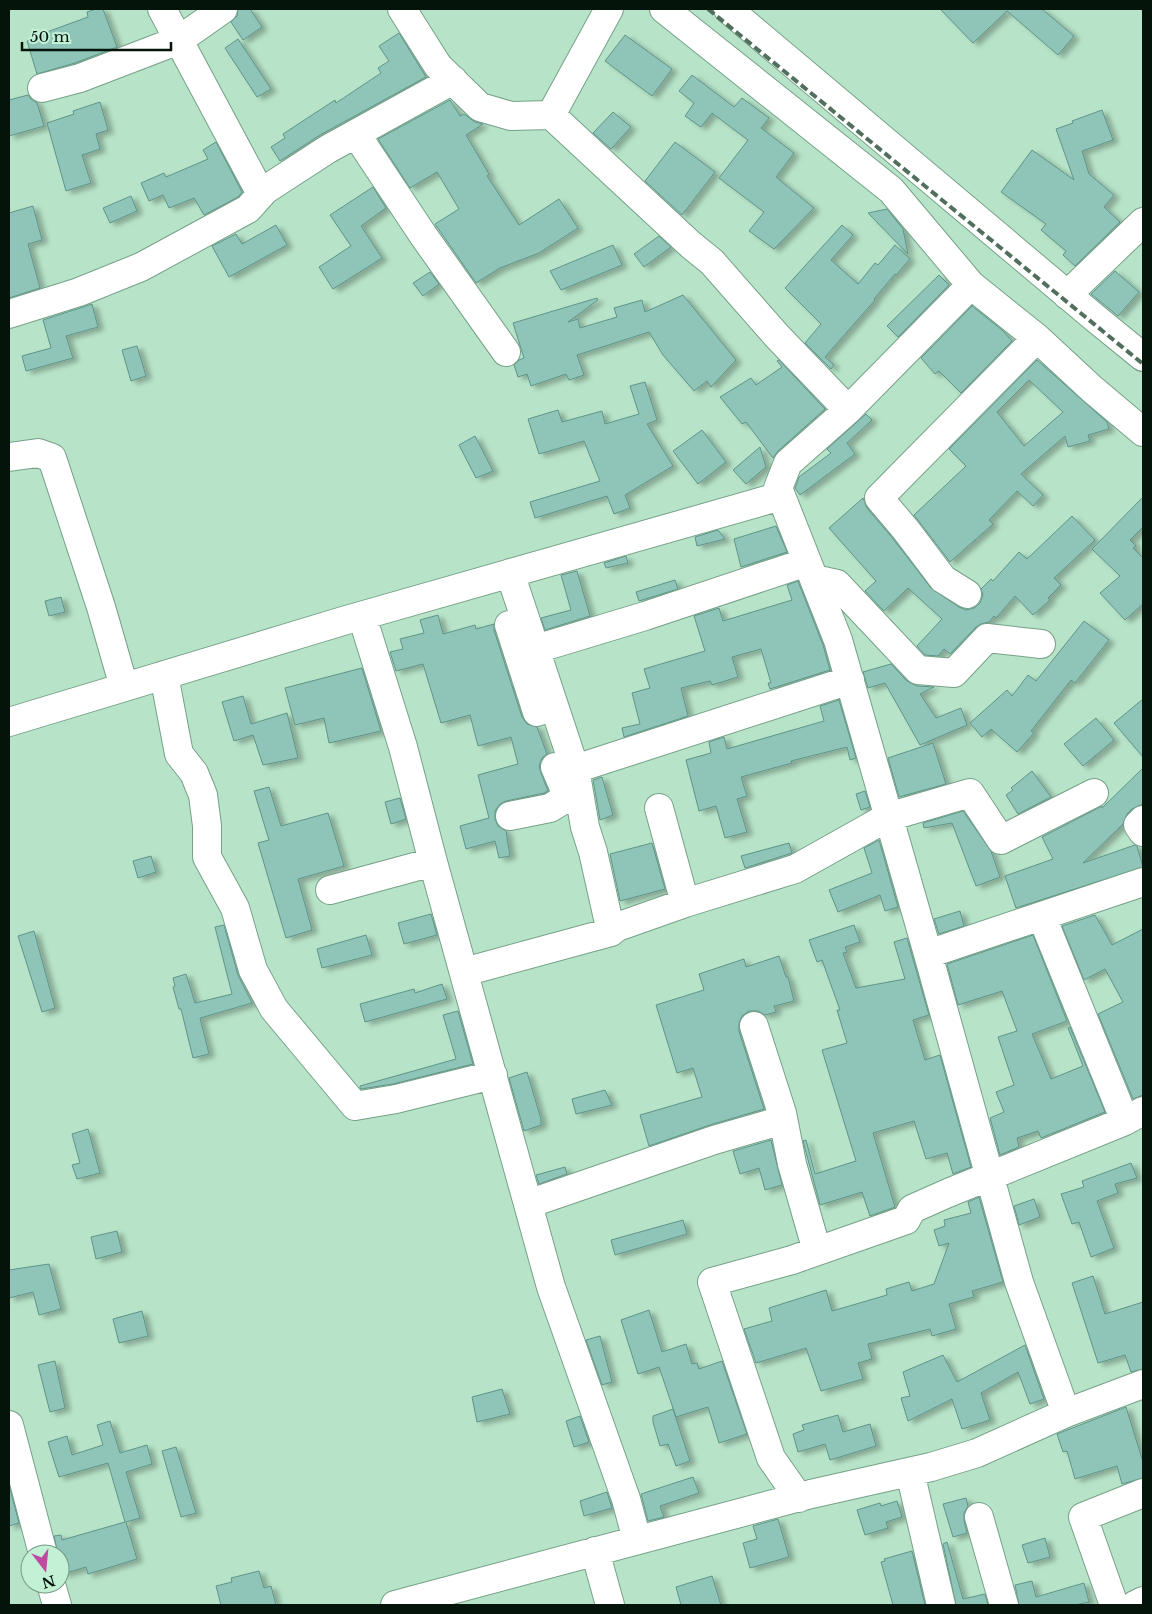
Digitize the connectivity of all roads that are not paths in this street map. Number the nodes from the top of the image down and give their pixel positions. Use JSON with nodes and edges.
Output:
{"nodes":[{"id":1,"x":162,"y":9,"type":"edge"},
{"id":2,"x":223,"y":9,"type":"edge"},
{"id":3,"x":402,"y":9,"type":"edge"},
{"id":4,"x":609,"y":9,"type":"edge"},
{"id":5,"x":664,"y":9,"type":"edge"},
{"id":6,"x":728,"y":9,"type":"edge"},
{"id":7,"x":179,"y":40,"type":"junction"},
{"id":8,"x":453,"y":80,"type":"junction"},
{"id":9,"x":42,"y":88,"type":"dead end"},
{"id":10,"x":551,"y":115,"type":"junction"},
{"id":11,"x":356,"y":134,"type":"junction"},
{"id":12,"x":262,"y":194,"type":"junction"},
{"id":13,"x":1143,"y":222,"type":"edge"},
{"id":14,"x":971,"y":285,"type":"junction"},
{"id":15,"x":1067,"y":295,"type":"junction"},
{"id":16,"x":9,"y":314,"type":"edge"},
{"id":17,"x":1037,"y":338,"type":"junction"},
{"id":18,"x":506,"y":352,"type":"dead end"},
{"id":19,"x":1143,"y":357,"type":"edge"},
{"id":20,"x":848,"y":410,"type":"junction"},
{"id":21,"x":1143,"y":432,"type":"edge"},
{"id":22,"x":9,"y":457,"type":"edge"},
{"id":23,"x":781,"y":496,"type":"junction"},
{"id":24,"x":810,"y":570,"type":"junction"},
{"id":25,"x":503,"y":576,"type":"junction"},
{"id":26,"x":967,"y":594,"type":"dead end"},
{"id":27,"x":362,"y":616,"type":"junction"},
{"id":28,"x":1041,"y":644,"type":"dead end"},
{"id":29,"x":536,"y":649,"type":"junction"},
{"id":30,"x":164,"y":675,"type":"junction"},
{"id":31,"x":850,"y":680,"type":"junction"},
{"id":32,"x":124,"y":687,"type":"junction"},
{"id":33,"x":9,"y":722,"type":"edge"},
{"id":34,"x":575,"y":769,"type":"junction"},
{"id":35,"x":1094,"y":793,"type":"dead end"},
{"id":36,"x":659,"y":808,"type":"dead end"},
{"id":37,"x":510,"y":816,"type":"dead end"},
{"id":38,"x":888,"y":817,"type":"junction"},
{"id":39,"x":1143,"y":820,"type":"edge"},
{"id":40,"x":1143,"y":832,"type":"edge"},
{"id":41,"x":433,"y":862,"type":"junction"},
{"id":42,"x":1140,"y":888,"type":"edge"},
{"id":43,"x":330,"y":890,"type":"dead end"},
{"id":44,"x":685,"y":903,"type":"junction"},
{"id":45,"x":1042,"y":917,"type":"junction"},
{"id":46,"x":611,"y":932,"type":"junction"},
{"id":47,"x":928,"y":954,"type":"junction"},
{"id":48,"x":464,"y":972,"type":"junction"},
{"id":49,"x":754,"y":1026,"type":"dead end"},
{"id":50,"x":492,"y":1075,"type":"junction"},
{"id":51,"x":1134,"y":1116,"type":"edge"},
{"id":52,"x":783,"y":1120,"type":"junction"},
{"id":53,"x":990,"y":1176,"type":"junction"},
{"id":54,"x":528,"y":1204,"type":"junction"},
{"id":55,"x":817,"y":1251,"type":"junction"},
{"id":56,"x":1143,"y":1384,"type":"edge"},
{"id":57,"x":1066,"y":1413,"type":"junction"},
{"id":58,"x":9,"y":1425,"type":"edge"},
{"id":59,"x":910,"y":1472,"type":"junction"},
{"id":60,"x":1143,"y":1493,"type":"edge"},
{"id":61,"x":799,"y":1498,"type":"junction"},
{"id":62,"x":979,"y":1517,"type":"dead end"},
{"id":63,"x":637,"y":1540,"type":"junction"},
{"id":64,"x":40,"y":1544,"type":"edge"},
{"id":65,"x":595,"y":1552,"type":"junction"},
{"id":66,"x":1143,"y":1601,"type":"edge"},
{"id":67,"x":395,"y":1605,"type":"edge"},
{"id":68,"x":610,"y":1605,"type":"edge"},
{"id":69,"x":941,"y":1605,"type":"edge"},
{"id":70,"x":1004,"y":1605,"type":"edge"},
{"id":71,"x":1114,"y":1605,"type":"edge"},
{"id":72,"x":1135,"y":1605,"type":"edge"}],
"edges":[{"from":1,"to":7,"type":"street"},
{"from":2,"to":7,"type":"street"},
{"from":3,"to":8,"type":"street"},
{"from":4,"to":10,"type":"street"},
{"from":5,"to":14,"type":"street"},
{"from":6,"to":15,"type":"street"},
{"from":7,"to":9,"type":"street"},
{"from":7,"to":12,"type":"street"},
{"from":8,"to":10,"type":"street"},
{"from":8,"to":11,"type":"street"},
{"from":10,"to":20,"type":"street"},
{"from":11,"to":12,"type":"street"},
{"from":11,"to":18,"type":"street"},
{"from":12,"to":16,"type":"street"},
{"from":13,"to":15,"type":"street"},
{"from":14,"to":17,"type":"street"},
{"from":14,"to":20,"type":"street"},
{"from":15,"to":19,"type":"street"},
{"from":17,"to":21,"type":"street"},
{"from":17,"to":26,"type":"street"},
{"from":20,"to":23,"type":"street"},
{"from":22,"to":32,"type":"street"},
{"from":23,"to":24,"type":"street"},
{"from":23,"to":25,"type":"street"},
{"from":24,"to":28,"type":"street"},
{"from":24,"to":29,"type":"street"},
{"from":24,"to":31,"type":"street"},
{"from":25,"to":27,"type":"street"},
{"from":25,"to":29,"type":"street"},
{"from":25,"to":37,"type":"street"},
{"from":27,"to":30,"type":"street"},
{"from":27,"to":41,"type":"street"},
{"from":29,"to":34,"type":"street"},
{"from":30,"to":32,"type":"street"},
{"from":30,"to":50,"type":"street"},
{"from":31,"to":34,"type":"street"},
{"from":31,"to":38,"type":"street"},
{"from":32,"to":33,"type":"street"},
{"from":34,"to":46,"type":"street"},
{"from":35,"to":38,"type":"street"},
{"from":36,"to":44,"type":"street"},
{"from":38,"to":44,"type":"street"},
{"from":38,"to":47,"type":"street"},
{"from":39,"to":40,"type":"street"},
{"from":41,"to":43,"type":"street"},
{"from":41,"to":48,"type":"street"},
{"from":42,"to":45,"type":"street"},
{"from":44,"to":46,"type":"street"},
{"from":45,"to":47,"type":"street"},
{"from":45,"to":51,"type":"street"},
{"from":46,"to":48,"type":"street"},
{"from":47,"to":53,"type":"street"},
{"from":48,"to":50,"type":"street"},
{"from":49,"to":52,"type":"street"},
{"from":50,"to":54,"type":"street"},
{"from":51,"to":53,"type":"street"},
{"from":52,"to":54,"type":"street"},
{"from":52,"to":55,"type":"street"},
{"from":53,"to":55,"type":"street"},
{"from":53,"to":57,"type":"street"},
{"from":54,"to":63,"type":"street"},
{"from":55,"to":61,"type":"street"},
{"from":56,"to":57,"type":"street"},
{"from":57,"to":59,"type":"street"},
{"from":58,"to":64,"type":"street"},
{"from":59,"to":61,"type":"street"},
{"from":59,"to":69,"type":"street"},
{"from":60,"to":71,"type":"street"},
{"from":61,"to":63,"type":"street"},
{"from":62,"to":70,"type":"street"},
{"from":63,"to":65,"type":"street"},
{"from":65,"to":67,"type":"street"},
{"from":65,"to":68,"type":"street"},
{"from":66,"to":72,"type":"street"}]}
